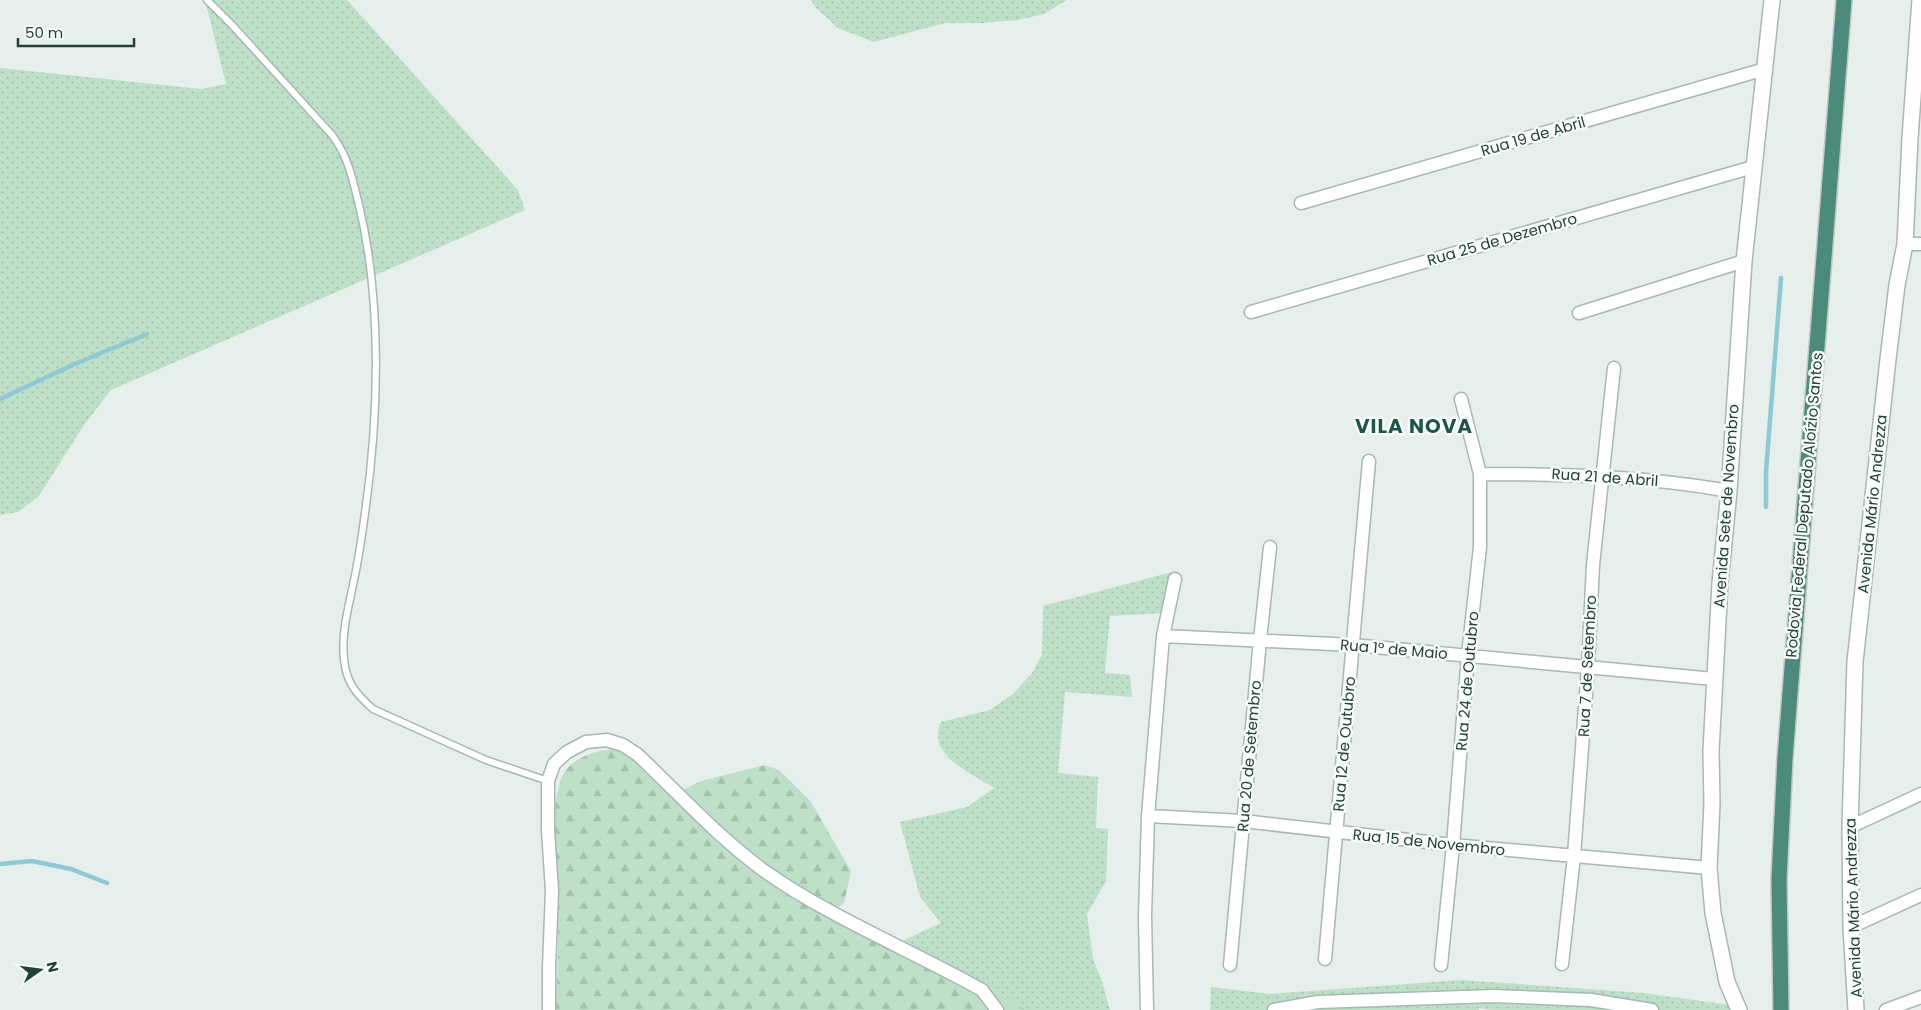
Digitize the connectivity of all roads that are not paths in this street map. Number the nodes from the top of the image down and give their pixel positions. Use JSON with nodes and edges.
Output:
{"nodes":[{"id":1,"x":207,"y":0,"type":"edge"},
{"id":2,"x":1772,"y":0,"type":"edge"},
{"id":3,"x":1844,"y":0,"type":"edge"},
{"id":4,"x":1920,"y":0,"type":"edge"},
{"id":5,"x":1765,"y":69,"type":"junction"},
{"id":6,"x":1916,"y":140,"type":"edge"},
{"id":7,"x":1753,"y":166,"type":"junction"},
{"id":8,"x":1300,"y":203,"type":"dead end"},
{"id":9,"x":1905,"y":244,"type":"junction"},
{"id":10,"x":1921,"y":244,"type":"edge"},
{"id":11,"x":1744,"y":261,"type":"junction"},
{"id":12,"x":1251,"y":312,"type":"dead end"},
{"id":13,"x":1579,"y":313,"type":"dead end"},
{"id":14,"x":1614,"y":368,"type":"dead end"},
{"id":15,"x":1461,"y":399,"type":"dead end"},
{"id":16,"x":1369,"y":461,"type":"dead end"},
{"id":17,"x":1480,"y":474,"type":"junction"},
{"id":18,"x":1603,"y":475,"type":"junction"},
{"id":19,"x":1729,"y":491,"type":"junction"},
{"id":20,"x":1270,"y":547,"type":"dead end"},
{"id":21,"x":1175,"y":578,"type":"dead end"},
{"id":22,"x":1163,"y":636,"type":"junction"},
{"id":23,"x":1260,"y":640,"type":"junction"},
{"id":24,"x":1353,"y":645,"type":"junction"},
{"id":25,"x":1468,"y":655,"type":"junction"},
{"id":26,"x":1588,"y":667,"type":"junction"},
{"id":27,"x":1714,"y":679,"type":"junction"},
{"id":28,"x":548,"y":781,"type":"junction"},
{"id":29,"x":1921,"y":794,"type":"edge"},
{"id":30,"x":1148,"y":816,"type":"junction"},
{"id":31,"x":1243,"y":821,"type":"junction"},
{"id":32,"x":1850,"y":827,"type":"junction"},
{"id":33,"x":1337,"y":832,"type":"junction"},
{"id":34,"x":1453,"y":845,"type":"junction"},
{"id":35,"x":1574,"y":856,"type":"junction"},
{"id":36,"x":1709,"y":868,"type":"junction"},
{"id":37,"x":1921,"y":895,"type":"edge"},
{"id":38,"x":1851,"y":927,"type":"junction"},
{"id":39,"x":1324,"y":960,"type":"dead end"},
{"id":40,"x":1562,"y":964,"type":"dead end"},
{"id":41,"x":1230,"y":965,"type":"dead end"},
{"id":42,"x":1441,"y":965,"type":"dead end"},
{"id":43,"x":1921,"y":997,"type":"edge"},
{"id":44,"x":549,"y":1010,"type":"edge"},
{"id":45,"x":996,"y":1010,"type":"edge"},
{"id":46,"x":1147,"y":1010,"type":"edge"},
{"id":47,"x":1274,"y":1010,"type":"edge"},
{"id":48,"x":1652,"y":1010,"type":"edge"},
{"id":49,"x":1739,"y":1010,"type":"edge"},
{"id":50,"x":1781,"y":1010,"type":"edge"},
{"id":51,"x":1856,"y":1010,"type":"edge"},
{"id":52,"x":1886,"y":1010,"type":"edge"}],
"edges":[{"from":1,"to":28,"type":"lane"},
{"from":2,"to":5,"type":"street","name":"Avenida Sete de Novembro"},
{"from":3,"to":50,"type":"highway","name":"Rodovia Federal Deputado Aloízio Santos"},
{"from":4,"to":6,"type":"street","name":"Avenida Mário Andrezza"},
{"from":5,"to":7,"type":"street","name":"Avenida Sete de Novembro"},
{"from":5,"to":8,"type":"street","name":"Rua 19 de Abril"},
{"from":6,"to":9,"type":"street","name":"Avenida Mário Andrezza"},
{"from":7,"to":11,"type":"street","name":"Avenida Sete de Novembro"},
{"from":7,"to":12,"type":"street","name":"Rua 25 de Dezembro"},
{"from":9,"to":10,"type":"street"},
{"from":9,"to":32,"type":"street","name":"Avenida Mário Andrezza"},
{"from":11,"to":13,"type":"street"},
{"from":11,"to":19,"type":"street","name":"Avenida Sete de Novembro"},
{"from":14,"to":18,"type":"street","name":"Rua 7 de Setembro"},
{"from":15,"to":17,"type":"street","name":"Rua 24 de Outubro"},
{"from":16,"to":24,"type":"street","name":"Rua 12 de Outubro"},
{"from":17,"to":18,"type":"street","name":"Rua 21 de Abril"},
{"from":17,"to":25,"type":"street","name":"Rua 24 de Outubro"},
{"from":18,"to":19,"type":"street","name":"Rua 21 de Abril"},
{"from":18,"to":26,"type":"street","name":"Rua 7 de Setembro"},
{"from":19,"to":27,"type":"street","name":"Avenida Sete de Novembro"},
{"from":20,"to":23,"type":"street","name":"Rua 20 de Setembro"},
{"from":21,"to":22,"type":"street"},
{"from":22,"to":23,"type":"street","name":"Rua 1º de Maio"},
{"from":22,"to":30,"type":"street"},
{"from":23,"to":24,"type":"street","name":"Rua 1º de Maio"},
{"from":23,"to":31,"type":"street","name":"Rua 20 de Setembro"},
{"from":24,"to":25,"type":"street","name":"Rua 1º de Maio"},
{"from":24,"to":33,"type":"street","name":"Rua 12 de Outubro"},
{"from":25,"to":26,"type":"street","name":"Rua 1º de Maio"},
{"from":25,"to":34,"type":"street","name":"Rua 24 de Outubro"},
{"from":26,"to":27,"type":"street","name":"Rua 1º de Maio"},
{"from":26,"to":35,"type":"street","name":"Rua 7 de Setembro"},
{"from":27,"to":36,"type":"street","name":"Avenida Sete de Novembro"},
{"from":28,"to":44,"type":"street"},
{"from":28,"to":45,"type":"street"},
{"from":29,"to":32,"type":"street"},
{"from":30,"to":31,"type":"street","name":"Rua 15 de Novembro"},
{"from":30,"to":46,"type":"street"},
{"from":31,"to":33,"type":"street","name":"Rua 15 de Novembro"},
{"from":31,"to":41,"type":"street","name":"Rua 20 de Setembro"},
{"from":32,"to":38,"type":"street","name":"Avenida Mário Andrezza"},
{"from":33,"to":34,"type":"street","name":"Rua 15 de Novembro"},
{"from":33,"to":39,"type":"street","name":"Rua 12 de Outubro"},
{"from":34,"to":35,"type":"street","name":"Rua 15 de Novembro"},
{"from":34,"to":42,"type":"street","name":"Rua 24 de Outubro"},
{"from":35,"to":36,"type":"street","name":"Rua 15 de Novembro"},
{"from":35,"to":40,"type":"street","name":"Rua 7 de Setembro"},
{"from":36,"to":49,"type":"street","name":"Avenida Sete de Novembro"},
{"from":37,"to":38,"type":"street"},
{"from":38,"to":51,"type":"street","name":"Avenida Mário Andrezza"},
{"from":43,"to":52,"type":"street"},
{"from":47,"to":48,"type":"street"}]}
